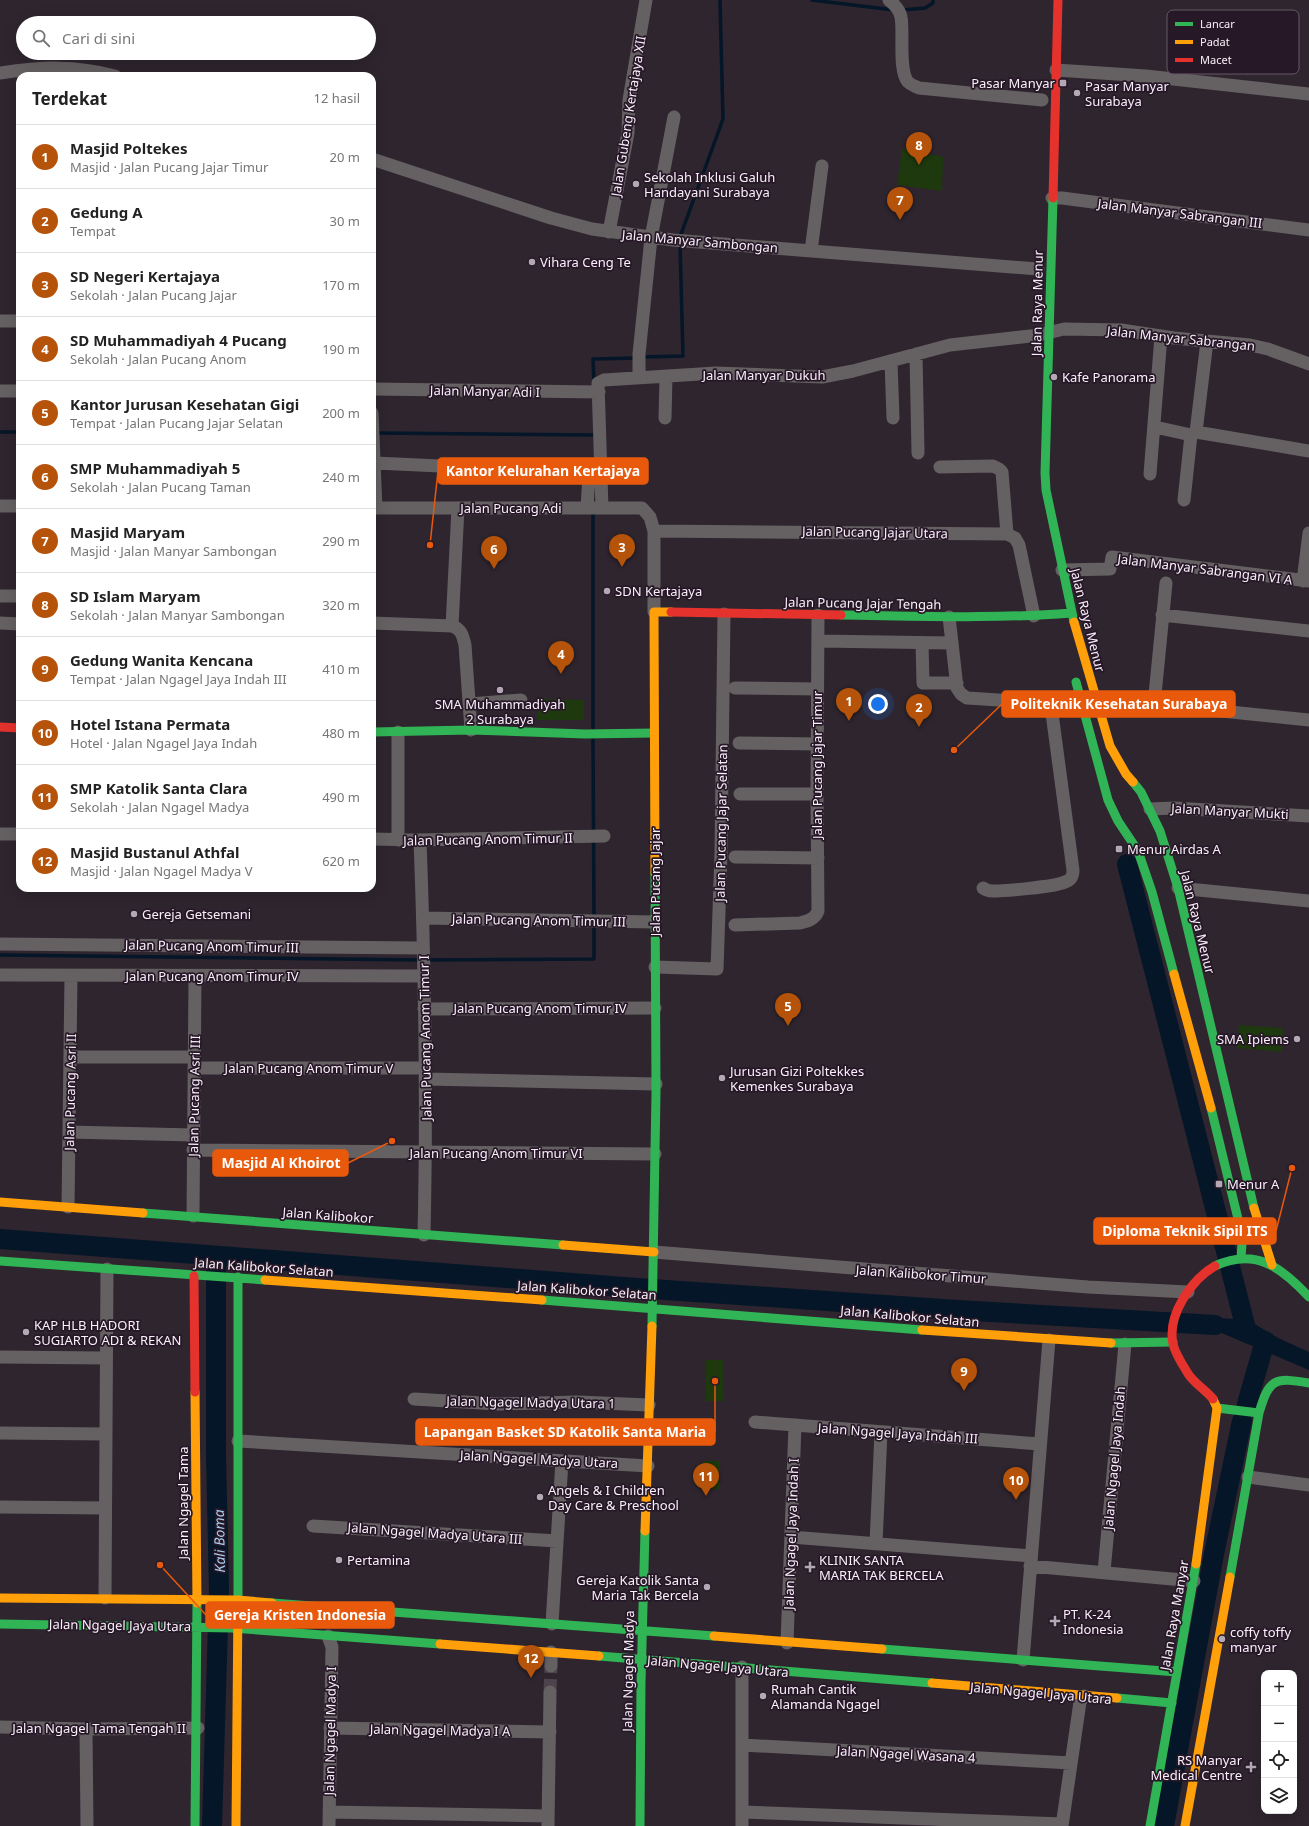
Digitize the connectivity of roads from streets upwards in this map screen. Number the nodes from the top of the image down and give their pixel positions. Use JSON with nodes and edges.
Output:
{"nodes":[{"id":1,"x":646,"y":0,"type":"edge"},
{"id":2,"x":889,"y":0,"type":"edge"},
{"id":3,"x":1058,"y":0,"type":"edge"},
{"id":4,"x":1056,"y":70,"type":"junction"},
{"id":5,"x":92,"y":72,"type":"edge"},
{"id":6,"x":0,"y":73,"type":"edge"},
{"id":7,"x":1309,"y":94,"type":"edge"},
{"id":8,"x":1042,"y":101,"type":"dead end"},
{"id":9,"x":674,"y":117,"type":"dead end"},
{"id":10,"x":376,"y":160,"type":"edge"},
{"id":11,"x":822,"y":166,"type":"dead end"},
{"id":12,"x":1052,"y":198,"type":"junction"},
{"id":13,"x":1309,"y":230,"type":"edge"},
{"id":14,"x":609,"y":232,"type":"junction"},
{"id":15,"x":651,"y":238,"type":"junction"},
{"id":16,"x":811,"y":251,"type":"junction"},
{"id":17,"x":1038,"y":269,"type":"dead end"},
{"id":18,"x":0,"y":321,"type":"edge"},
{"id":19,"x":16,"y":321,"type":"edge"},
{"id":20,"x":1041,"y":334,"type":"junction"},
{"id":21,"x":1161,"y":336,"type":"junction"},
{"id":22,"x":1207,"y":341,"type":"junction"},
{"id":23,"x":916,"y":354,"type":"junction"},
{"id":24,"x":891,"y":361,"type":"junction"},
{"id":25,"x":1309,"y":364,"type":"edge"},
{"id":26,"x":639,"y":375,"type":"junction"},
{"id":27,"x":666,"y":377,"type":"junction"},
{"id":28,"x":376,"y":389,"type":"edge"},
{"id":29,"x":0,"y":391,"type":"edge"},
{"id":30,"x":16,"y":391,"type":"edge"},
{"id":31,"x":595,"y":392,"type":"junction"},
{"id":32,"x":665,"y":418,"type":"dead end"},
{"id":33,"x":893,"y":418,"type":"dead end"},
{"id":34,"x":1154,"y":427,"type":"junction"},
{"id":35,"x":1194,"y":433,"type":"junction"},
{"id":36,"x":1309,"y":451,"type":"edge"},
{"id":37,"x":918,"y":452,"type":"dead end"},
{"id":38,"x":376,"y":463,"type":"edge"},
{"id":39,"x":940,"y":467,"type":"dead end"},
{"id":40,"x":1150,"y":474,"type":"dead end"},
{"id":41,"x":1184,"y":500,"type":"dead end"},
{"id":42,"x":0,"y":506,"type":"edge"},
{"id":43,"x":16,"y":506,"type":"edge"},
{"id":44,"x":376,"y":508,"type":"edge"},
{"id":45,"x":458,"y":508,"type":"junction"},
{"id":46,"x":595,"y":508,"type":"junction"},
{"id":47,"x":648,"y":514,"type":"joint"},
{"id":48,"x":654,"y":531,"type":"junction"},
{"id":49,"x":1309,"y":533,"type":"edge"},
{"id":50,"x":1007,"y":534,"type":"junction"},
{"id":51,"x":1062,"y":570,"type":"junction"},
{"id":52,"x":1306,"y":581,"type":"edge"},
{"id":53,"x":1166,"y":583,"type":"dead end"},
{"id":54,"x":0,"y":596,"type":"edge"},
{"id":55,"x":16,"y":596,"type":"edge"},
{"id":56,"x":654,"y":612,"type":"junction"},
{"id":57,"x":1071,"y":613,"type":"junction"},
{"id":58,"x":724,"y":614,"type":"junction"},
{"id":59,"x":818,"y":615,"type":"junction"},
{"id":60,"x":1162,"y":615,"type":"junction"},
{"id":61,"x":1034,"y":616,"type":"junction"},
{"id":62,"x":949,"y":617,"type":"junction"},
{"id":63,"x":0,"y":623,"type":"edge"},
{"id":64,"x":376,"y":623,"type":"edge"},
{"id":65,"x":16,"y":624,"type":"edge"},
{"id":66,"x":452,"y":626,"type":"junction"},
{"id":67,"x":1309,"y":631,"type":"edge"},
{"id":68,"x":818,"y":641,"type":"junction"},
{"id":69,"x":922,"y":643,"type":"junction"},
{"id":70,"x":952,"y":643,"type":"junction"},
{"id":71,"x":1074,"y":675,"type":"dead end"},
{"id":72,"x":957,"y":682,"type":"junction"},
{"id":73,"x":735,"y":688,"type":"dead end"},
{"id":74,"x":817,"y":689,"type":"junction"},
{"id":75,"x":1095,"y":698,"type":"junction"},
{"id":76,"x":521,"y":700,"type":"dead end"},
{"id":77,"x":470,"y":704,"type":"junction"},
{"id":78,"x":1154,"y":705,"type":"junction"},
{"id":79,"x":1309,"y":720,"type":"edge"},
{"id":80,"x":0,"y":727,"type":"edge"},
{"id":81,"x":16,"y":728,"type":"edge"},
{"id":82,"x":471,"y":730,"type":"junction"},
{"id":83,"x":376,"y":732,"type":"edge"},
{"id":84,"x":398,"y":732,"type":"junction"},
{"id":85,"x":654,"y":733,"type":"junction"},
{"id":86,"x":739,"y":743,"type":"dead end"},
{"id":87,"x":817,"y":744,"type":"junction"},
{"id":88,"x":1132,"y":782,"type":"junction"},
{"id":89,"x":1129,"y":792,"type":"dead end"},
{"id":90,"x":740,"y":794,"type":"dead end"},
{"id":91,"x":817,"y":794,"type":"junction"},
{"id":92,"x":1145,"y":811,"type":"junction"},
{"id":93,"x":1309,"y":816,"type":"edge"},
{"id":94,"x":1130,"y":819,"type":"dead end"},
{"id":95,"x":1124,"y":828,"type":"junction"},
{"id":96,"x":0,"y":834,"type":"edge"},
{"id":97,"x":16,"y":834,"type":"edge"},
{"id":98,"x":598,"y":837,"type":"dead end"},
{"id":99,"x":376,"y":839,"type":"edge"},
{"id":100,"x":398,"y":840,"type":"junction"},
{"id":101,"x":420,"y":840,"type":"junction"},
{"id":102,"x":735,"y":857,"type":"dead end"},
{"id":103,"x":818,"y":858,"type":"junction"},
{"id":104,"x":984,"y":888,"type":"dead end"},
{"id":105,"x":1178,"y":888,"type":"junction"},
{"id":106,"x":1309,"y":901,"type":"edge"},
{"id":107,"x":423,"y":918,"type":"junction"},
{"id":108,"x":654,"y":922,"type":"junction"},
{"id":109,"x":735,"y":925,"type":"dead end"},
{"id":110,"x":0,"y":944,"type":"edge"},
{"id":111,"x":424,"y":960,"type":"junction"},
{"id":112,"x":655,"y":967,"type":"junction"},
{"id":113,"x":0,"y":975,"type":"edge"},
{"id":114,"x":71,"y":976,"type":"junction"},
{"id":115,"x":195,"y":976,"type":"junction"},
{"id":116,"x":1190,"y":990,"type":"junction"},
{"id":117,"x":655,"y":1008,"type":"junction"},
{"id":118,"x":424,"y":1009,"type":"junction"},
{"id":119,"x":1195,"y":1009,"type":"junction"},
{"id":120,"x":70,"y":1057,"type":"junction"},
{"id":121,"x":194,"y":1062,"type":"junction"},
{"id":122,"x":425,"y":1074,"type":"junction"},
{"id":123,"x":656,"y":1084,"type":"junction"},
{"id":124,"x":69,"y":1132,"type":"junction"},
{"id":125,"x":193,"y":1135,"type":"junction"},
{"id":126,"x":193,"y":1150,"type":"junction"},
{"id":127,"x":426,"y":1153,"type":"junction"},
{"id":128,"x":655,"y":1154,"type":"junction"},
{"id":129,"x":0,"y":1202,"type":"edge"},
{"id":130,"x":68,"y":1207,"type":"junction"},
{"id":131,"x":193,"y":1216,"type":"junction"},
{"id":132,"x":424,"y":1235,"type":"junction"},
{"id":133,"x":654,"y":1252,"type":"junction"},
{"id":134,"x":1236,"y":1259,"type":"junction"},
{"id":135,"x":0,"y":1261,"type":"edge"},
{"id":136,"x":1272,"y":1265,"type":"junction"},
{"id":137,"x":107,"y":1276,"type":"junction"},
{"id":138,"x":198,"y":1276,"type":"junction"},
{"id":139,"x":235,"y":1277,"type":"junction"},
{"id":140,"x":1309,"y":1279,"type":"edge"},
{"id":141,"x":1296,"y":1282,"type":"junction"},
{"id":142,"x":1188,"y":1292,"type":"junction"},
{"id":143,"x":1309,"y":1297,"type":"edge"},
{"id":144,"x":652,"y":1308,"type":"junction"},
{"id":145,"x":1049,"y":1340,"type":"junction"},
{"id":146,"x":1173,"y":1340,"type":"junction"},
{"id":147,"x":1125,"y":1344,"type":"junction"},
{"id":148,"x":0,"y":1357,"type":"edge"},
{"id":149,"x":106,"y":1358,"type":"junction"},
{"id":150,"x":1309,"y":1383,"type":"edge"},
{"id":151,"x":414,"y":1399,"type":"dead end"},
{"id":152,"x":649,"y":1405,"type":"junction"},
{"id":153,"x":1217,"y":1408,"type":"junction"},
{"id":154,"x":1259,"y":1413,"type":"junction"},
{"id":155,"x":755,"y":1422,"type":"dead end"},
{"id":156,"x":796,"y":1426,"type":"junction"},
{"id":157,"x":881,"y":1432,"type":"junction"},
{"id":158,"x":0,"y":1433,"type":"edge"},
{"id":159,"x":106,"y":1434,"type":"junction"},
{"id":160,"x":238,"y":1441,"type":"junction"},
{"id":161,"x":1040,"y":1444,"type":"junction"},
{"id":162,"x":562,"y":1461,"type":"junction"},
{"id":163,"x":648,"y":1466,"type":"junction"},
{"id":164,"x":1248,"y":1477,"type":"junction"},
{"id":165,"x":1309,"y":1485,"type":"edge"},
{"id":166,"x":0,"y":1507,"type":"edge"},
{"id":167,"x":105,"y":1508,"type":"junction"},
{"id":168,"x":313,"y":1526,"type":"dead end"},
{"id":169,"x":791,"y":1538,"type":"junction"},
{"id":170,"x":557,"y":1541,"type":"junction"},
{"id":171,"x":876,"y":1544,"type":"junction"},
{"id":172,"x":1031,"y":1561,"type":"junction"},
{"id":173,"x":1104,"y":1572,"type":"junction"},
{"id":174,"x":1194,"y":1581,"type":"junction"},
{"id":175,"x":0,"y":1598,"type":"edge"},
{"id":176,"x":105,"y":1598,"type":"junction"},
{"id":177,"x":197,"y":1600,"type":"junction"},
{"id":178,"x":235,"y":1600,"type":"junction"},
{"id":179,"x":0,"y":1624,"type":"edge"},
{"id":180,"x":552,"y":1624,"type":"junction"},
{"id":181,"x":202,"y":1626,"type":"junction"},
{"id":182,"x":235,"y":1628,"type":"junction"},
{"id":183,"x":642,"y":1630,"type":"junction"},
{"id":184,"x":328,"y":1636,"type":"junction"},
{"id":185,"x":787,"y":1643,"type":"junction"},
{"id":186,"x":551,"y":1652,"type":"junction"},
{"id":187,"x":641,"y":1659,"type":"junction"},
{"id":188,"x":1023,"y":1660,"type":"junction"},
{"id":189,"x":551,"y":1666,"type":"tunnel mouth"},
{"id":190,"x":742,"y":1667,"type":"junction"},
{"id":191,"x":1177,"y":1672,"type":"junction"},
{"id":192,"x":550,"y":1692,"type":"tunnel mouth"},
{"id":193,"x":1084,"y":1696,"type":"junction"},
{"id":194,"x":1172,"y":1703,"type":"junction"},
{"id":195,"x":0,"y":1727,"type":"edge"},
{"id":196,"x":198,"y":1728,"type":"junction"},
{"id":197,"x":330,"y":1728,"type":"junction"},
{"id":198,"x":86,"y":1729,"type":"junction"},
{"id":199,"x":550,"y":1732,"type":"junction"},
{"id":200,"x":742,"y":1745,"type":"junction"},
{"id":201,"x":1071,"y":1763,"type":"junction"},
{"id":202,"x":329,"y":1812,"type":"junction"},
{"id":203,"x":742,"y":1812,"type":"junction"},
{"id":204,"x":548,"y":1821,"type":"edge"},
{"id":205,"x":1062,"y":1825,"type":"edge"},
{"id":206,"x":87,"y":1826,"type":"edge"},
{"id":207,"x":195,"y":1826,"type":"edge"},
{"id":208,"x":236,"y":1826,"type":"edge"},
{"id":209,"x":329,"y":1826,"type":"edge"},
{"id":210,"x":640,"y":1826,"type":"edge"},
{"id":211,"x":742,"y":1826,"type":"edge"},
{"id":212,"x":1150,"y":1826,"type":"edge"},
{"id":213,"x":1185,"y":1826,"type":"edge"}],
"edges":[{"from":1,"to":14,"type":"street","name":"Jalan Gubeng Kertajaya XII"},
{"from":2,"to":8,"type":"street"},
{"from":3,"to":4,"type":"street","name":"Jalan Raya Menur"},
{"from":4,"to":7,"type":"street"},
{"from":4,"to":12,"type":"street","name":"Jalan Raya Menur"},
{"from":5,"to":6,"type":"street"},
{"from":9,"to":15,"type":"street"},
{"from":10,"to":14,"type":"street","name":"Jalan Manyar Sambongan"},
{"from":11,"to":16,"type":"street"},
{"from":12,"to":13,"type":"street","name":"Jalan Manyar Sabrangan III"},
{"from":12,"to":20,"type":"street","name":"Jalan Raya Menur"},
{"from":14,"to":15,"type":"street","name":"Jalan Manyar Sambongan"},
{"from":15,"to":16,"type":"street","name":"Jalan Manyar Sambongan"},
{"from":15,"to":26,"type":"street"},
{"from":16,"to":17,"type":"street","name":"Jalan Manyar Sambongan"},
{"from":18,"to":19,"type":"street"},
{"from":20,"to":21,"type":"street","name":"Jalan Manyar Sabrangan"},
{"from":20,"to":23,"type":"street","name":"Jalan Manyar Dukuh"},
{"from":20,"to":51,"type":"street","name":"Jalan Raya Menur"},
{"from":21,"to":22,"type":"street","name":"Jalan Manyar Sabrangan"},
{"from":21,"to":34,"type":"street"},
{"from":22,"to":25,"type":"street","name":"Jalan Manyar Sabrangan"},
{"from":22,"to":35,"type":"street"},
{"from":23,"to":24,"type":"street","name":"Jalan Manyar Dukuh"},
{"from":23,"to":37,"type":"street"},
{"from":24,"to":27,"type":"street","name":"Jalan Manyar Dukuh"},
{"from":24,"to":33,"type":"street"},
{"from":26,"to":27,"type":"street","name":"Jalan Manyar Dukuh"},
{"from":26,"to":31,"type":"street","name":"Jalan Manyar Dukuh"},
{"from":27,"to":32,"type":"street"},
{"from":28,"to":31,"type":"street","name":"Jalan Manyar Adi I"},
{"from":29,"to":30,"type":"street"},
{"from":31,"to":46,"type":"street"},
{"from":34,"to":35,"type":"street"},
{"from":34,"to":40,"type":"street"},
{"from":35,"to":36,"type":"street"},
{"from":35,"to":41,"type":"street"},
{"from":38,"to":46,"type":"street"},
{"from":39,"to":50,"type":"street"},
{"from":42,"to":43,"type":"street"},
{"from":44,"to":45,"type":"street","name":"Jalan Pucang Adi"},
{"from":45,"to":46,"type":"street","name":"Jalan Pucang Adi"},
{"from":45,"to":66,"type":"street"},
{"from":46,"to":47,"type":"street","name":"Jalan Pucang Adi"},
{"from":47,"to":48,"type":"street","name":"Jalan Pucang Jajar"},
{"from":48,"to":50,"type":"street","name":"Jalan Pucang Jajar Utara"},
{"from":48,"to":56,"type":"street","name":"Jalan Pucang Jajar"},
{"from":49,"to":52,"type":"street"},
{"from":50,"to":61,"type":"street"},
{"from":51,"to":52,"type":"street","name":"Jalan Manyar Sabrangan VI A"},
{"from":51,"to":57,"type":"street","name":"Jalan Raya Menur"},
{"from":53,"to":60,"type":"street"},
{"from":54,"to":55,"type":"street"},
{"from":56,"to":58,"type":"street","name":"Jalan Pucang Jajar Tengah"},
{"from":56,"to":85,"type":"street","name":"Jalan Pucang Jajar"},
{"from":57,"to":61,"type":"street","name":"Jalan Pucang Jajar Tengah"},
{"from":57,"to":75,"type":"street","name":"Jalan Raya Menur"},
{"from":58,"to":59,"type":"street","name":"Jalan Pucang Jajar Tengah"},
{"from":58,"to":112,"type":"street","name":"Jalan Pucang Jajar Selatan"},
{"from":59,"to":62,"type":"street","name":"Jalan Pucang Jajar Tengah"},
{"from":59,"to":68,"type":"street","name":"Jalan Pucang Jajar Timur"},
{"from":60,"to":67,"type":"street"},
{"from":60,"to":78,"type":"street"},
{"from":61,"to":62,"type":"street","name":"Jalan Pucang Jajar Tengah"},
{"from":62,"to":70,"type":"street"},
{"from":63,"to":65,"type":"street"},
{"from":64,"to":66,"type":"street"},
{"from":66,"to":77,"type":"street"},
{"from":68,"to":69,"type":"street"},
{"from":68,"to":74,"type":"street","name":"Jalan Pucang Jajar Timur"},
{"from":69,"to":70,"type":"street"},
{"from":69,"to":72,"type":"street"},
{"from":70,"to":72,"type":"street"},
{"from":71,"to":95,"type":"street","name":"Jalan Raya Menur"},
{"from":72,"to":104,"type":"street"},
{"from":73,"to":74,"type":"street"},
{"from":74,"to":87,"type":"street","name":"Jalan Pucang Jajar Timur"},
{"from":75,"to":78,"type":"street"},
{"from":75,"to":88,"type":"street","name":"Jalan Raya Menur"},
{"from":76,"to":77,"type":"street"},
{"from":77,"to":82,"type":"street"},
{"from":78,"to":79,"type":"street"},
{"from":80,"to":81,"type":"street"},
{"from":82,"to":84,"type":"street"},
{"from":82,"to":85,"type":"street"},
{"from":83,"to":84,"type":"street"},
{"from":84,"to":100,"type":"street"},
{"from":85,"to":108,"type":"street","name":"Jalan Pucang Jajar"},
{"from":86,"to":87,"type":"street"},
{"from":87,"to":91,"type":"street","name":"Jalan Pucang Jajar Timur"},
{"from":88,"to":89,"type":"street"},
{"from":88,"to":92,"type":"street","name":"Jalan Raya Menur"},
{"from":90,"to":91,"type":"street"},
{"from":91,"to":103,"type":"street","name":"Jalan Pucang Jajar Timur"},
{"from":92,"to":93,"type":"street","name":"Jalan Manyar Mukti"},
{"from":92,"to":105,"type":"street","name":"Jalan Raya Menur"},
{"from":94,"to":95,"type":"street"},
{"from":95,"to":116,"type":"street","name":"Jalan Raya Menur"},
{"from":96,"to":97,"type":"street"},
{"from":98,"to":101,"type":"street","name":"Jalan Pucang Anom Timur II"},
{"from":99,"to":100,"type":"street","name":"Jalan Pucang Anom Timur II"},
{"from":100,"to":101,"type":"street","name":"Jalan Pucang Anom Timur II"},
{"from":101,"to":107,"type":"street","name":"Jalan Pucang Anom Timur I"},
{"from":102,"to":103,"type":"street"},
{"from":103,"to":109,"type":"street","name":"Jalan Pucang Jajar Timur"},
{"from":105,"to":106,"type":"street"},
{"from":105,"to":116,"type":"street","name":"Jalan Raya Menur"},
{"from":107,"to":108,"type":"street","name":"Jalan Pucang Anom Timur III"},
{"from":107,"to":111,"type":"street","name":"Jalan Pucang Anom Timur I"},
{"from":108,"to":112,"type":"street","name":"Jalan Pucang Jajar"},
{"from":110,"to":111,"type":"street","name":"Jalan Pucang Anom Timur III"},
{"from":111,"to":115,"type":"street","name":"Jalan Pucang Anom Timur IV"},
{"from":111,"to":118,"type":"street","name":"Jalan Pucang Anom Timur I"},
{"from":112,"to":117,"type":"street","name":"Jalan Pucang Jajar"},
{"from":113,"to":114,"type":"street","name":"Jalan Pucang Anom Timur IV"},
{"from":114,"to":115,"type":"street","name":"Jalan Pucang Anom Timur IV"},
{"from":114,"to":120,"type":"street","name":"Jalan Pucang Asri II"},
{"from":115,"to":121,"type":"street","name":"Jalan Pucang Asri III"},
{"from":116,"to":119,"type":"street","name":"Jalan Raya Menur"},
{"from":116,"to":119,"type":"street","name":"Jalan Raya Menur"},
{"from":117,"to":118,"type":"street","name":"Jalan Pucang Anom Timur IV"},
{"from":117,"to":123,"type":"street","name":"Jalan Pucang Jajar"},
{"from":118,"to":122,"type":"street","name":"Jalan Pucang Anom Timur I"},
{"from":119,"to":134,"type":"street","name":"Jalan Raya Menur"},
{"from":119,"to":136,"type":"street","name":"Jalan Raya Menur"},
{"from":120,"to":121,"type":"street","name":"Jalan Pucang Anom Timur V"},
{"from":120,"to":124,"type":"street","name":"Jalan Pucang Asri II"},
{"from":121,"to":122,"type":"street","name":"Jalan Pucang Anom Timur V"},
{"from":121,"to":125,"type":"street","name":"Jalan Pucang Asri III"},
{"from":122,"to":123,"type":"street","name":"Jalan Pucang Anom Timur V"},
{"from":122,"to":127,"type":"street","name":"Jalan Pucang Anom Timur I"},
{"from":123,"to":128,"type":"street","name":"Jalan Pucang Jajar"},
{"from":124,"to":125,"type":"street"},
{"from":124,"to":130,"type":"street","name":"Jalan Pucang Asri II"},
{"from":125,"to":126,"type":"street","name":"Jalan Pucang Asri III"},
{"from":126,"to":127,"type":"street","name":"Jalan Pucang Anom Timur VI"},
{"from":126,"to":131,"type":"street","name":"Jalan Pucang Asri III"},
{"from":127,"to":128,"type":"street","name":"Jalan Pucang Anom Timur VI"},
{"from":127,"to":132,"type":"street","name":"Jalan Pucang Anom Timur I"},
{"from":128,"to":133,"type":"street","name":"Jalan Pucang Jajar"},
{"from":129,"to":130,"type":"street","name":"Jalan Kalibokor"},
{"from":130,"to":131,"type":"street","name":"Jalan Kalibokor"},
{"from":131,"to":132,"type":"street","name":"Jalan Kalibokor"},
{"from":132,"to":133,"type":"street","name":"Jalan Kalibokor"},
{"from":133,"to":142,"type":"street","name":"Jalan Kalibokor Timur"},
{"from":133,"to":144,"type":"street","name":"Jalan Ngagel Madya"},
{"from":134,"to":136,"type":"street"},
{"from":134,"to":142,"type":"street"},
{"from":135,"to":137,"type":"street","name":"Jalan Kalibokor Selatan"},
{"from":136,"to":141,"type":"street"},
{"from":137,"to":138,"type":"street","name":"Jalan Kalibokor Selatan"},
{"from":137,"to":149,"type":"street","name":"Jalan Ngagel Jaya Utara"},
{"from":138,"to":139,"type":"street","name":"Jalan Kalibokor Selatan"},
{"from":138,"to":177,"type":"street","name":"Jalan Ngagel Tama"},
{"from":139,"to":144,"type":"street","name":"Jalan Kalibokor Selatan"},
{"from":139,"to":160,"type":"street"},
{"from":140,"to":141,"type":"street"},
{"from":141,"to":143,"type":"street"},
{"from":142,"to":146,"type":"street"},
{"from":144,"to":145,"type":"street","name":"Jalan Kalibokor Selatan"},
{"from":144,"to":152,"type":"street","name":"Jalan Ngagel Madya"},
{"from":145,"to":147,"type":"street","name":"Jalan Kalibokor Selatan"},
{"from":145,"to":161,"type":"street"},
{"from":146,"to":147,"type":"street","name":"Jalan Kalibokor Selatan"},
{"from":146,"to":153,"type":"street"},
{"from":147,"to":173,"type":"street","name":"Jalan Ngagel Jaya Indah"},
{"from":148,"to":149,"type":"street"},
{"from":149,"to":159,"type":"street","name":"Jalan Ngagel Jaya Utara"},
{"from":150,"to":154,"type":"street"},
{"from":151,"to":152,"type":"street","name":"Jalan Ngagel Madya Utara 1"},
{"from":152,"to":163,"type":"street","name":"Jalan Ngagel Madya"},
{"from":153,"to":154,"type":"street"},
{"from":153,"to":174,"type":"street","name":"Jalan Raya Manyar"},
{"from":154,"to":164,"type":"street"},
{"from":155,"to":156,"type":"street","name":"Jalan Ngagel Jaya Indah III"},
{"from":156,"to":157,"type":"street","name":"Jalan Ngagel Jaya Indah III"},
{"from":156,"to":169,"type":"street","name":"Jalan Ngagel Jaya Indah I"},
{"from":157,"to":161,"type":"street","name":"Jalan Ngagel Jaya Indah III"},
{"from":157,"to":171,"type":"street"},
{"from":158,"to":159,"type":"street"},
{"from":159,"to":167,"type":"street","name":"Jalan Ngagel Jaya Utara"},
{"from":160,"to":162,"type":"street","name":"Jalan Ngagel Madya Utara"},
{"from":160,"to":178,"type":"street"},
{"from":161,"to":172,"type":"street"},
{"from":162,"to":163,"type":"street","name":"Jalan Ngagel Madya Utara"},
{"from":162,"to":170,"type":"street"},
{"from":163,"to":183,"type":"street","name":"Jalan Ngagel Madya"},
{"from":164,"to":165,"type":"street"},
{"from":164,"to":213,"type":"street"},
{"from":166,"to":167,"type":"street"},
{"from":167,"to":176,"type":"street","name":"Jalan Ngagel Jaya Utara"},
{"from":168,"to":170,"type":"street","name":"Jalan Ngagel Madya Utara III"},
{"from":169,"to":171,"type":"street"},
{"from":169,"to":185,"type":"street","name":"Jalan Ngagel Jaya Indah I"},
{"from":170,"to":180,"type":"street"},
{"from":171,"to":172,"type":"street"},
{"from":172,"to":173,"type":"street"},
{"from":172,"to":188,"type":"street"},
{"from":173,"to":174,"type":"street"},
{"from":174,"to":191,"type":"street","name":"Jalan Raya Manyar"},
{"from":175,"to":176,"type":"street","name":"Jalan Ngagel Jaya Utara"},
{"from":176,"to":177,"type":"street","name":"Jalan Ngagel Jaya Utara"},
{"from":177,"to":178,"type":"street","name":"Jalan Ngagel Jaya Utara"},
{"from":177,"to":181,"type":"street","name":"Jalan Ngagel Tama"},
{"from":178,"to":180,"type":"street","name":"Jalan Ngagel Jaya Utara"},
{"from":178,"to":182,"type":"street"},
{"from":179,"to":181,"type":"street","name":"Jalan Ngagel Jaya Utara"},
{"from":180,"to":183,"type":"street","name":"Jalan Ngagel Jaya Utara"},
{"from":181,"to":182,"type":"street","name":"Jalan Ngagel Jaya Utara"},
{"from":181,"to":196,"type":"street","name":"Jalan Ngagel Tama"},
{"from":182,"to":184,"type":"street","name":"Jalan Ngagel Jaya Utara"},
{"from":182,"to":208,"type":"street"},
{"from":183,"to":185,"type":"street","name":"Jalan Ngagel Jaya Utara"},
{"from":183,"to":187,"type":"street","name":"Jalan Ngagel Madya"},
{"from":184,"to":186,"type":"street","name":"Jalan Ngagel Jaya Utara"},
{"from":184,"to":197,"type":"street","name":"Jalan Ngagel Madya I"},
{"from":185,"to":188,"type":"street","name":"Jalan Ngagel Jaya Utara"},
{"from":186,"to":187,"type":"street","name":"Jalan Ngagel Jaya Utara"},
{"from":186,"to":189,"type":"street"},
{"from":187,"to":190,"type":"street","name":"Jalan Ngagel Jaya Utara"},
{"from":187,"to":210,"type":"street","name":"Jalan Ngagel Madya"},
{"from":188,"to":191,"type":"street","name":"Jalan Ngagel Jaya Utara"},
{"from":190,"to":193,"type":"street","name":"Jalan Ngagel Jaya Utara"},
{"from":190,"to":200,"type":"street"},
{"from":191,"to":194,"type":"street","name":"Jalan Raya Manyar"},
{"from":192,"to":199,"type":"street"},
{"from":193,"to":194,"type":"street","name":"Jalan Ngagel Jaya Utara"},
{"from":193,"to":201,"type":"street"},
{"from":194,"to":212,"type":"street","name":"Jalan Raya Manyar"},
{"from":195,"to":198,"type":"street","name":"Jalan Ngagel Tama Tengah II"},
{"from":196,"to":198,"type":"street","name":"Jalan Ngagel Tama Tengah II"},
{"from":196,"to":207,"type":"street","name":"Jalan Ngagel Tama"},
{"from":197,"to":199,"type":"street","name":"Jalan Ngagel Madya I A"},
{"from":197,"to":202,"type":"street","name":"Jalan Ngagel Madya I"},
{"from":198,"to":206,"type":"street"},
{"from":199,"to":204,"type":"street"},
{"from":200,"to":201,"type":"street","name":"Jalan Ngagel Wasana 4"},
{"from":200,"to":203,"type":"street"},
{"from":201,"to":205,"type":"street"},
{"from":202,"to":204,"type":"street"},
{"from":202,"to":209,"type":"street","name":"Jalan Ngagel Madya I"},
{"from":203,"to":205,"type":"street"},
{"from":203,"to":211,"type":"street"}]}
